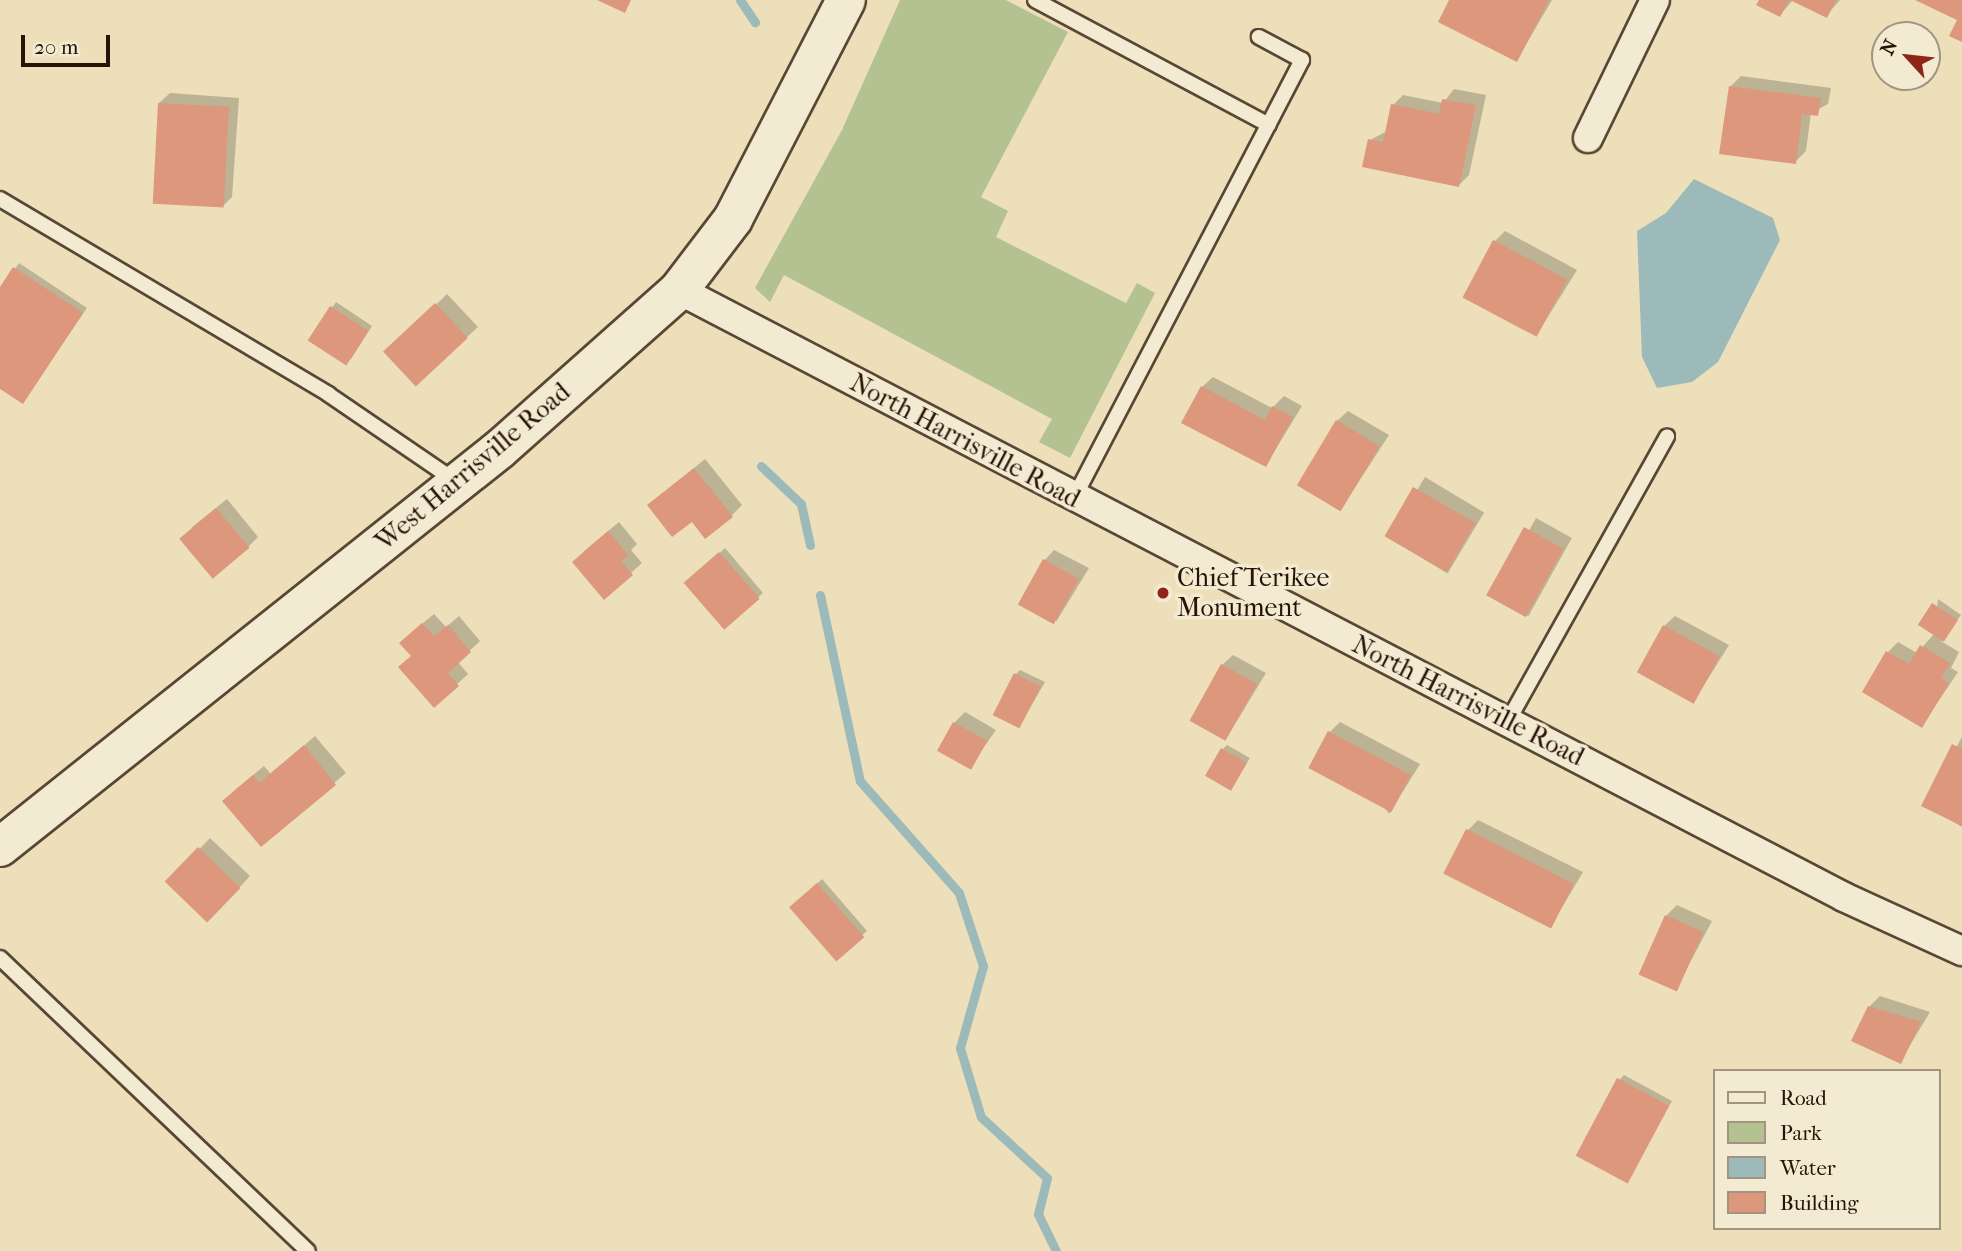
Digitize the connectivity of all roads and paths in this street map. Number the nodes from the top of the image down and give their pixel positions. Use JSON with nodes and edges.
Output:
{"nodes":[{"id":1,"x":846,"y":0,"type":"edge"},
{"id":2,"x":1035,"y":0,"type":"edge"},
{"id":3,"x":1655,"y":0,"type":"edge"},
{"id":4,"x":1259,"y":37,"type":"dead end"},
{"id":5,"x":1269,"y":125,"type":"junction"},
{"id":6,"x":1588,"y":138,"type":"dead end"},
{"id":7,"x":0,"y":199,"type":"edge"},
{"id":8,"x":680,"y":290,"type":"junction"},
{"id":9,"x":1667,"y":436,"type":"dead end"},
{"id":10,"x":457,"y":482,"type":"junction"},
{"id":11,"x":1074,"y":498,"type":"junction"},
{"id":12,"x":1508,"y":721,"type":"junction"},
{"id":13,"x":0,"y":848,"type":"edge"},
{"id":14,"x":1962,"y":951,"type":"edge"},
{"id":15,"x":0,"y":958,"type":"edge"},
{"id":16,"x":308,"y":1251,"type":"edge"}],
"edges":[{"from":1,"to":8,"type":"main road","name":"West Harrisville Road"},
{"from":2,"to":5,"type":"lane"},
{"from":3,"to":6,"type":"street"},
{"from":4,"to":5,"type":"lane"},
{"from":5,"to":11,"type":"lane"},
{"from":7,"to":10,"type":"lane"},
{"from":8,"to":10,"type":"main road","name":"West Harrisville Road"},
{"from":8,"to":11,"type":"street","name":"North Harrisville Road"},
{"from":9,"to":12,"type":"lane"},
{"from":10,"to":13,"type":"main road","name":"West Harrisville Road"},
{"from":11,"to":12,"type":"street","name":"North Harrisville Road"},
{"from":12,"to":14,"type":"street","name":"North Harrisville Road"},
{"from":15,"to":16,"type":"lane"}]}
